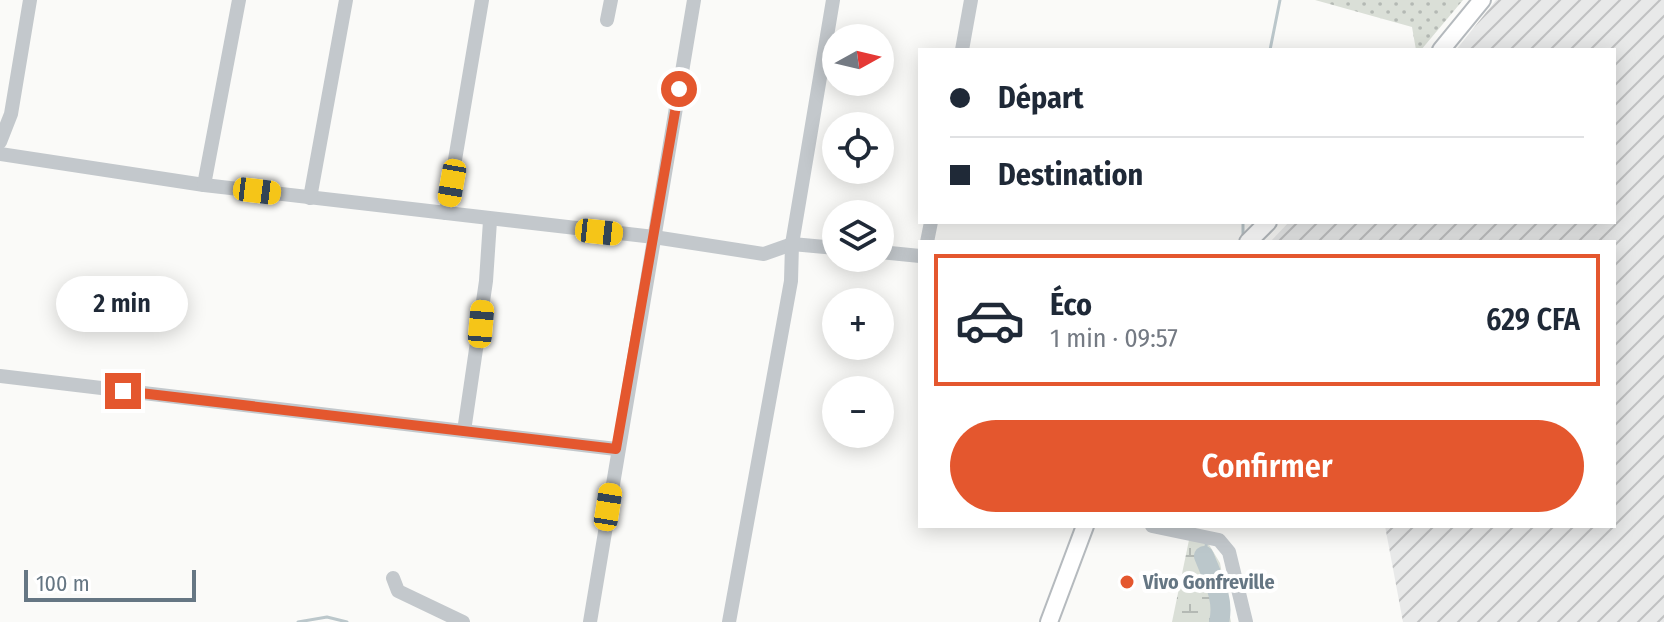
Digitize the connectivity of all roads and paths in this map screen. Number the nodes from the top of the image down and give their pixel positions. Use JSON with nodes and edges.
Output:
{"nodes":[{"id":1,"x":30,"y":0,"type":"edge"},
{"id":2,"x":239,"y":0,"type":"edge"},
{"id":3,"x":346,"y":0,"type":"edge"},
{"id":4,"x":482,"y":0,"type":"edge"},
{"id":5,"x":611,"y":0,"type":"edge"},
{"id":6,"x":694,"y":0,"type":"edge"},
{"id":7,"x":833,"y":0,"type":"edge"},
{"id":8,"x":971,"y":0,"type":"edge"},
{"id":9,"x":1482,"y":0,"type":"edge"},
{"id":10,"x":607,"y":20,"type":"dead end"},
{"id":11,"x":962,"y":48,"type":"edge"},
{"id":12,"x":1443,"y":48,"type":"edge"},
{"id":13,"x":0,"y":142,"type":"edge"},
{"id":14,"x":0,"y":154,"type":"edge"},
{"id":15,"x":204,"y":185,"type":"junction"},
{"id":16,"x":310,"y":198,"type":"junction"},
{"id":17,"x":446,"y":213,"type":"junction"},
{"id":18,"x":490,"y":221,"type":"junction"},
{"id":19,"x":1266,"y":224,"type":"edge"},
{"id":20,"x":654,"y":237,"type":"junction"},
{"id":21,"x":1250,"y":240,"type":"edge"},
{"id":22,"x":792,"y":244,"type":"junction"},
{"id":23,"x":822,"y":247,"type":"edge"},
{"id":24,"x":894,"y":253,"type":"edge"},
{"id":25,"x":918,"y":256,"type":"edge"},
{"id":26,"x":0,"y":376,"type":"edge"},
{"id":27,"x":464,"y":431,"type":"junction"},
{"id":28,"x":616,"y":449,"type":"junction"},
{"id":29,"x":1084,"y":528,"type":"edge"},
{"id":30,"x":1162,"y":528,"type":"edge"},
{"id":31,"x":393,"y":578,"type":"dead end"},
{"id":32,"x":463,"y":622,"type":"edge"},
{"id":33,"x":590,"y":622,"type":"edge"},
{"id":34,"x":729,"y":622,"type":"edge"},
{"id":35,"x":1049,"y":622,"type":"edge"},
{"id":36,"x":1246,"y":622,"type":"edge"}],
"edges":[{"from":1,"to":13,"type":"street"},
{"from":2,"to":15,"type":"street"},
{"from":3,"to":16,"type":"street"},
{"from":4,"to":17,"type":"street"},
{"from":5,"to":10,"type":"street"},
{"from":6,"to":20,"type":"street"},
{"from":7,"to":22,"type":"street"},
{"from":8,"to":11,"type":"street"},
{"from":9,"to":12,"type":"main road"},
{"from":14,"to":15,"type":"street"},
{"from":15,"to":16,"type":"street"},
{"from":16,"to":17,"type":"street"},
{"from":17,"to":18,"type":"street"},
{"from":18,"to":20,"type":"street"},
{"from":18,"to":27,"type":"street"},
{"from":19,"to":21,"type":"main road"},
{"from":20,"to":22,"type":"street"},
{"from":20,"to":28,"type":"street"},
{"from":22,"to":23,"type":"street"},
{"from":22,"to":34,"type":"street"},
{"from":24,"to":25,"type":"street"},
{"from":26,"to":27,"type":"street"},
{"from":27,"to":28,"type":"street"},
{"from":28,"to":33,"type":"street"},
{"from":29,"to":35,"type":"main road"},
{"from":30,"to":36,"type":"street"},
{"from":31,"to":32,"type":"street"}]}
